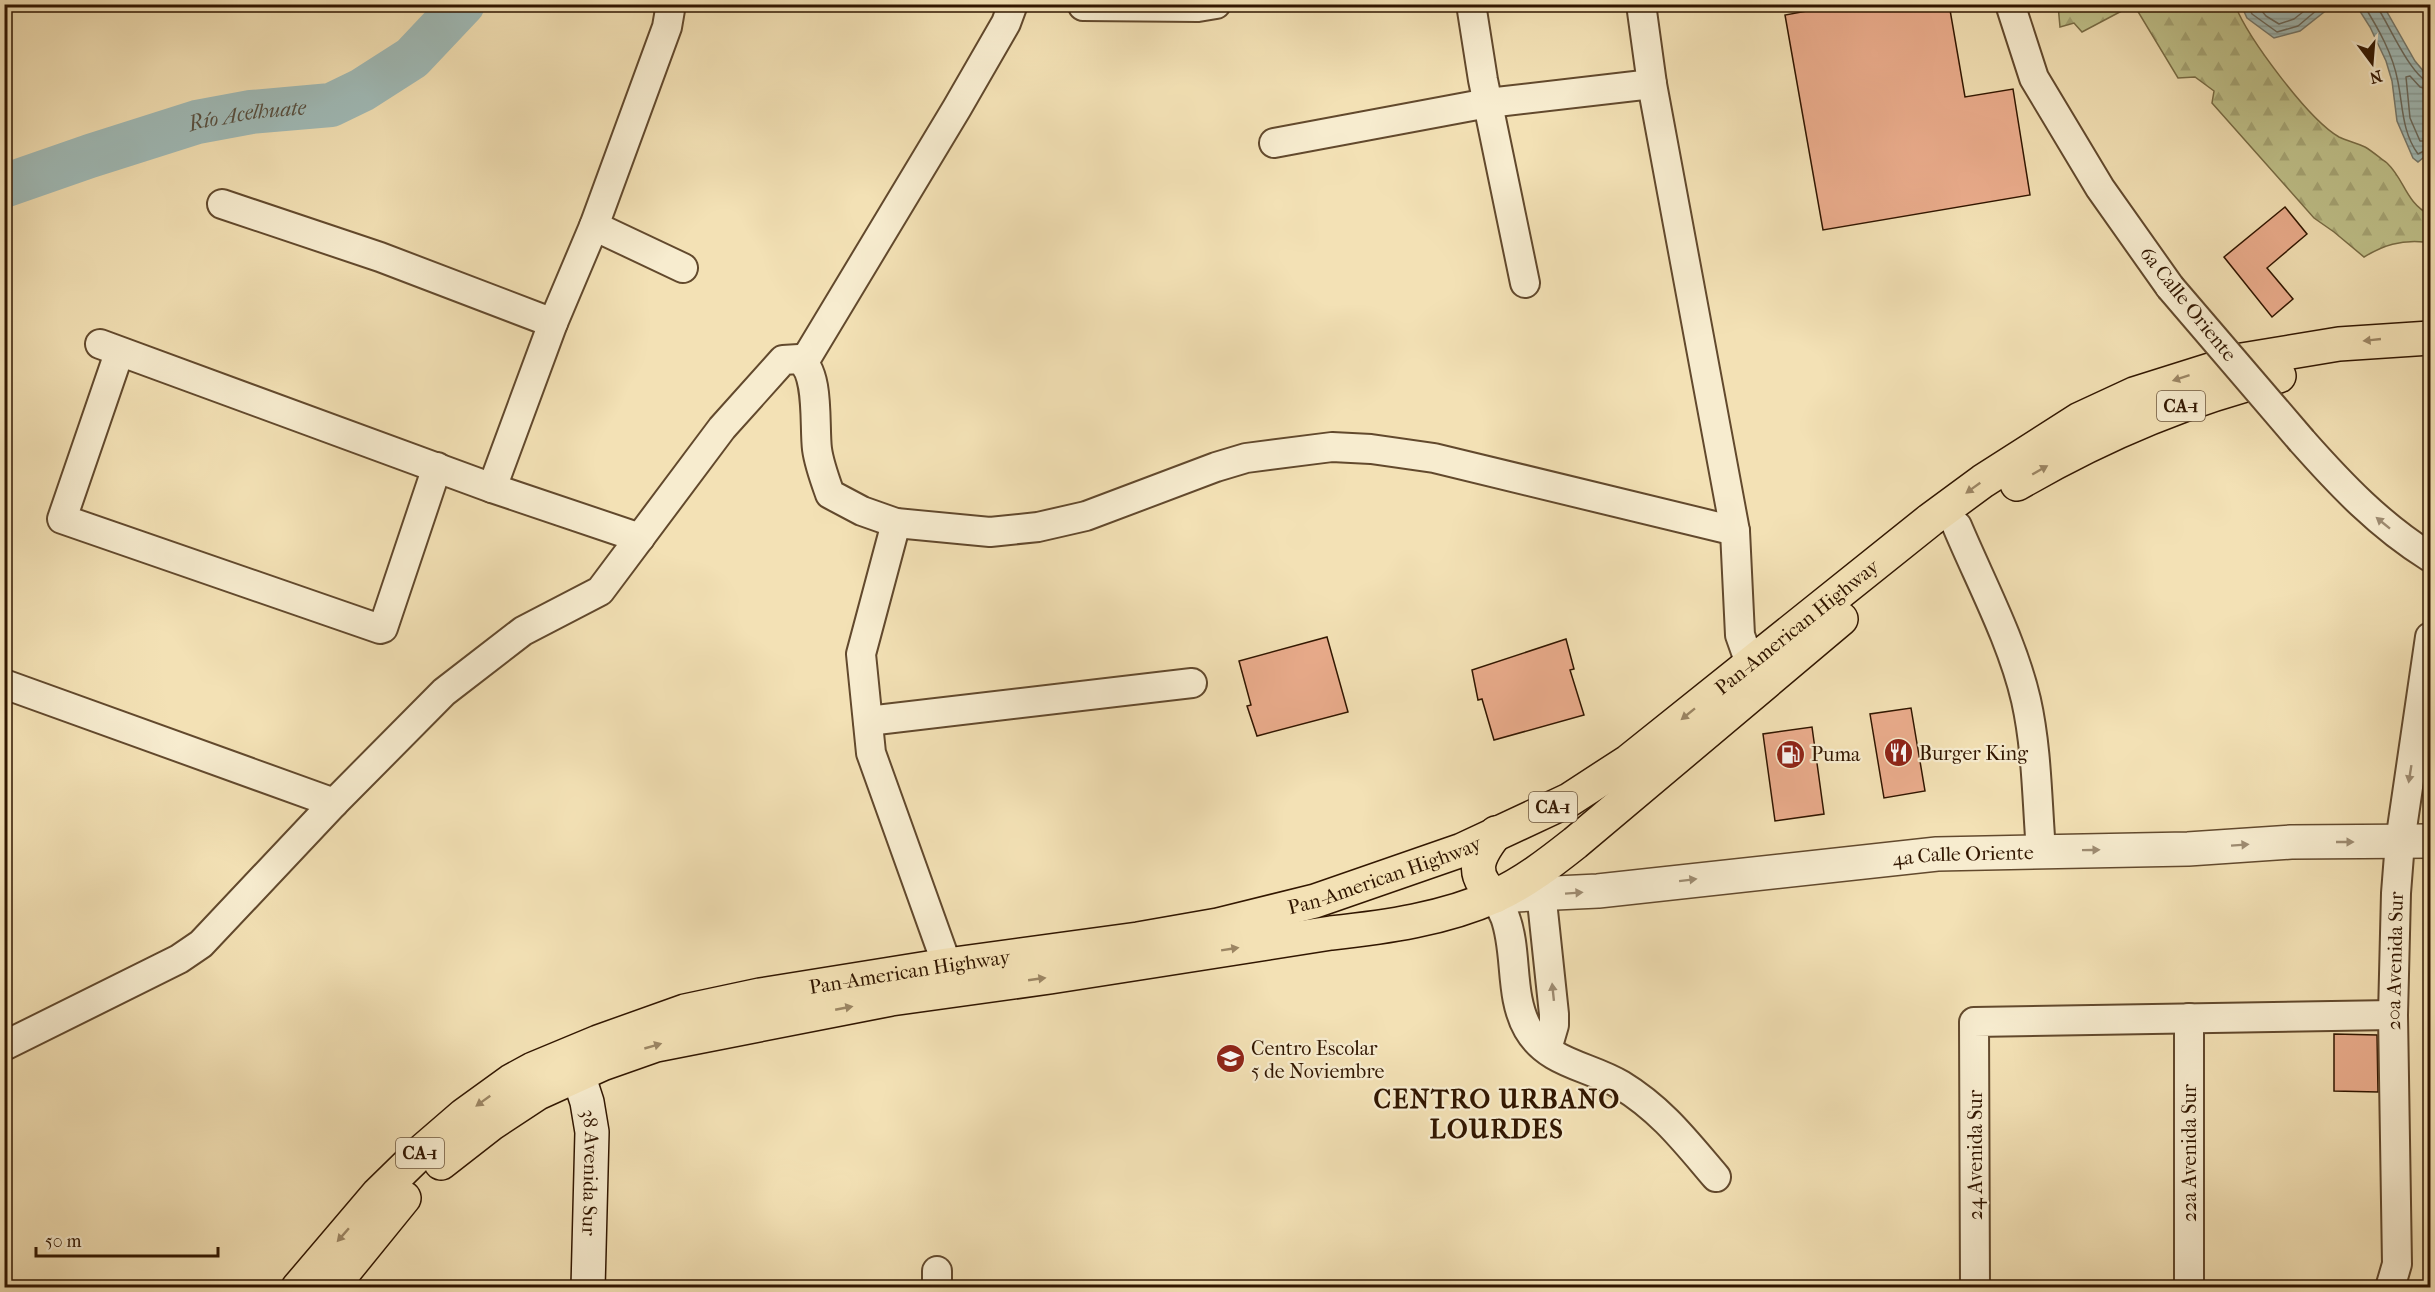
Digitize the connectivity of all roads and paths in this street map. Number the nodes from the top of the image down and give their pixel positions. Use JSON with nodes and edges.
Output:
{"nodes":[{"id":1,"x":671,"y":4,"type":"edge"},
{"id":2,"x":1013,"y":4,"type":"edge"},
{"id":3,"x":1216,"y":4,"type":"edge"},
{"id":4,"x":1471,"y":4,"type":"edge"},
{"id":5,"x":1641,"y":4,"type":"edge"},
{"id":6,"x":2010,"y":4,"type":"edge"},
{"id":7,"x":1083,"y":6,"type":"dead end"},
{"id":8,"x":1652,"y":84,"type":"junction"},
{"id":9,"x":1488,"y":103,"type":"junction"},
{"id":10,"x":1274,"y":143,"type":"dead end"},
{"id":11,"x":222,"y":204,"type":"dead end"},
{"id":12,"x":594,"y":226,"type":"junction"},
{"id":13,"x":684,"y":268,"type":"dead end"},
{"id":14,"x":1525,"y":283,"type":"dead end"},
{"id":15,"x":553,"y":323,"type":"junction"},
{"id":16,"x":2430,"y":338,"type":"edge"},
{"id":17,"x":2430,"y":360,"type":"edge"},
{"id":18,"x":804,"y":362,"type":"junction"},
{"id":19,"x":437,"y":467,"type":"junction"},
{"id":20,"x":492,"y":488,"type":"junction"},
{"id":21,"x":896,"y":524,"type":"junction"},
{"id":22,"x":1957,"y":526,"type":"junction"},
{"id":23,"x":1735,"y":531,"type":"junction"},
{"id":24,"x":640,"y":538,"type":"junction"},
{"id":25,"x":2430,"y":557,"type":"edge"},
{"id":26,"x":2430,"y":637,"type":"edge"},
{"id":27,"x":1754,"y":661,"type":"junction"},
{"id":28,"x":1192,"y":683,"type":"dead end"},
{"id":29,"x":4,"y":684,"type":"edge"},
{"id":30,"x":868,"y":721,"type":"junction"},
{"id":31,"x":334,"y":803,"type":"junction"},
{"id":32,"x":1496,"y":833,"type":"junction"},
{"id":33,"x":2415,"y":841,"type":"edge"},
{"id":34,"x":2041,"y":850,"type":"junction"},
{"id":35,"x":1540,"y":883,"type":"junction"},
{"id":36,"x":1495,"y":896,"type":"junction"},
{"id":37,"x":947,"y":965,"type":"junction"},
{"id":38,"x":2392,"y":1015,"type":"junction"},
{"id":39,"x":2189,"y":1018,"type":"junction"},
{"id":40,"x":634,"y":1028,"type":"junction"},
{"id":41,"x":4,"y":1046,"type":"edge"},
{"id":42,"x":1547,"y":1049,"type":"junction"},
{"id":43,"x":576,"y":1066,"type":"junction"},
{"id":44,"x":511,"y":1081,"type":"junction"},
{"id":45,"x":1716,"y":1177,"type":"dead end"},
{"id":46,"x":298,"y":1287,"type":"edge"},
{"id":47,"x":331,"y":1287,"type":"edge"},
{"id":48,"x":588,"y":1287,"type":"edge"},
{"id":49,"x":1975,"y":1287,"type":"edge"},
{"id":50,"x":2188,"y":1287,"type":"edge"},
{"id":51,"x":2390,"y":1287,"type":"edge"}],
"edges":[{"from":1,"to":12,"type":"street"},
{"from":2,"to":18,"type":"street"},
{"from":3,"to":7,"type":"street"},
{"from":4,"to":9,"type":"street"},
{"from":5,"to":8,"type":"street"},
{"from":25,"to":6,"type":"street","name":"6a Calle Oriente","one_way":true,"bridge":true},
{"from":8,"to":9,"type":"street"},
{"from":8,"to":23,"type":"street"},
{"from":9,"to":10,"type":"street"},
{"from":9,"to":14,"type":"street"},
{"from":11,"to":15,"type":"street"},
{"from":12,"to":13,"type":"street"},
{"from":12,"to":15,"type":"street"},
{"from":15,"to":20,"type":"street"},
{"from":16,"to":27,"type":"highway","name":"Pan-American Highway","number":"CA-1","one_way":true},
{"from":22,"to":17,"type":"highway","name":"Pan-American Highway","number":"CA-1","one_way":true},
{"from":18,"to":21,"type":"street"},
{"from":18,"to":24,"type":"street"},
{"from":19,"to":19,"type":"street"},
{"from":19,"to":20,"type":"street"},
{"from":20,"to":24,"type":"street"},
{"from":21,"to":23,"type":"street"},
{"from":21,"to":30,"type":"street"},
{"from":22,"to":34,"type":"street"},
{"from":22,"to":35,"type":"highway","name":"Pan-American Highway","number":"CA-1"},
{"from":23,"to":27,"type":"street"},
{"from":24,"to":31,"type":"street"},
{"from":26,"to":33,"type":"street","name":"20a Avenida Sur","one_way":true},
{"from":27,"to":32,"type":"highway","name":"Pan-American Highway","number":"CA-1","one_way":true},
{"from":28,"to":30,"type":"street"},
{"from":29,"to":31,"type":"street"},
{"from":30,"to":37,"type":"street"},
{"from":31,"to":41,"type":"street"},
{"from":32,"to":36,"type":"highway"},
{"from":32,"to":37,"type":"highway","name":"Pan-American Highway","number":"CA-1"},
{"from":34,"to":33,"type":"street","name":"4a Calle Oriente","one_way":true},
{"from":33,"to":38,"type":"street","name":"20a Avenida Sur"},
{"from":35,"to":34,"type":"street","name":"4a Calle Oriente","one_way":true},
{"from":35,"to":36,"type":"highway","name":"Pan-American Highway","number":"CA-1"},
{"from":42,"to":35,"type":"street","one_way":true},
{"from":36,"to":42,"type":"street"},
{"from":43,"to":36,"type":"highway","name":"Pan-American Highway","number":"CA-1","one_way":true},
{"from":37,"to":40,"type":"highway","name":"Pan-American Highway","number":"CA-1"},
{"from":38,"to":39,"type":"street"},
{"from":38,"to":51,"type":"street","name":"20a Avenida Sur"},
{"from":39,"to":49,"type":"street","name":"24 Avenida Sur"},
{"from":39,"to":50,"type":"street","name":"22a Avenida Sur"},
{"from":40,"to":43,"type":"highway"},
{"from":40,"to":44,"type":"highway","name":"Pan-American Highway","number":"CA-1"},
{"from":42,"to":45,"type":"street"},
{"from":43,"to":44,"type":"highway"},
{"from":43,"to":47,"type":"highway","name":"Pan-American Highway","number":"CA-1"},
{"from":43,"to":48,"type":"street","name":"38 Avenida Sur"},
{"from":44,"to":46,"type":"highway","name":"Pan-American Highway","number":"CA-1","one_way":true}]}
